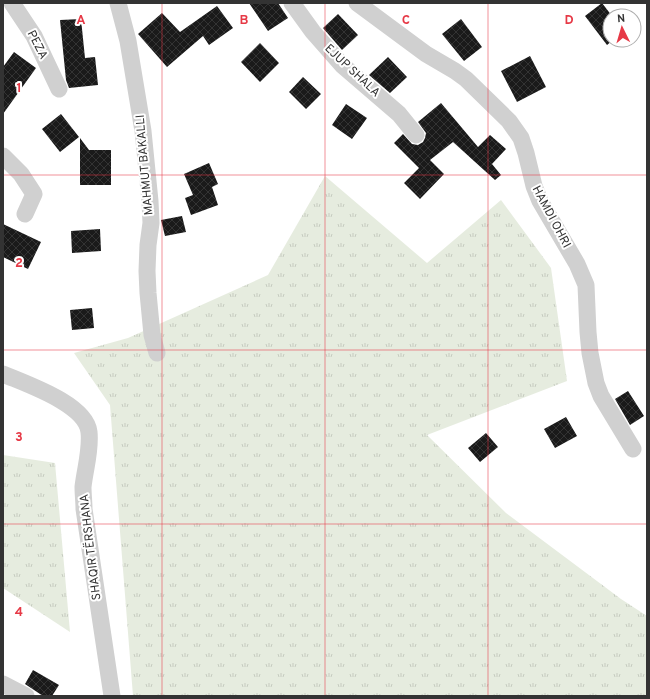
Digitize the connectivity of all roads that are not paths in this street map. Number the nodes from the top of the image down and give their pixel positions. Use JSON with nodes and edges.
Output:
{"nodes":[{"id":1,"x":12,"y":3,"type":"edge"},
{"id":2,"x":118,"y":3,"type":"edge"},
{"id":3,"x":292,"y":3,"type":"edge"},
{"id":4,"x":357,"y":3,"type":"edge"},
{"id":5,"x":59,"y":89,"type":"dead end"},
{"id":6,"x":416,"y":135,"type":"dead end"},
{"id":7,"x":3,"y":156,"type":"edge"},
{"id":8,"x":24,"y":214,"type":"dead end"},
{"id":9,"x":157,"y":353,"type":"dead end"},
{"id":10,"x":3,"y":374,"type":"edge"},
{"id":11,"x":633,"y":449,"type":"dead end"},
{"id":12,"x":3,"y":684,"type":"edge"},
{"id":13,"x":26,"y":696,"type":"edge"},
{"id":14,"x":112,"y":696,"type":"edge"}],
"edges":[{"from":1,"to":5,"type":"street","name":"PEZA"},
{"from":2,"to":9,"type":"street","name":"MAHMUT BAKALLI"},
{"from":3,"to":6,"type":"street","name":"EJUP SHALA"},
{"from":4,"to":11,"type":"street","name":"HAMDI OHRI"},
{"from":7,"to":8,"type":"street"},
{"from":10,"to":14,"type":"street","name":"SHAQIR TËRSHANA"},
{"from":12,"to":13,"type":"street"}]}
